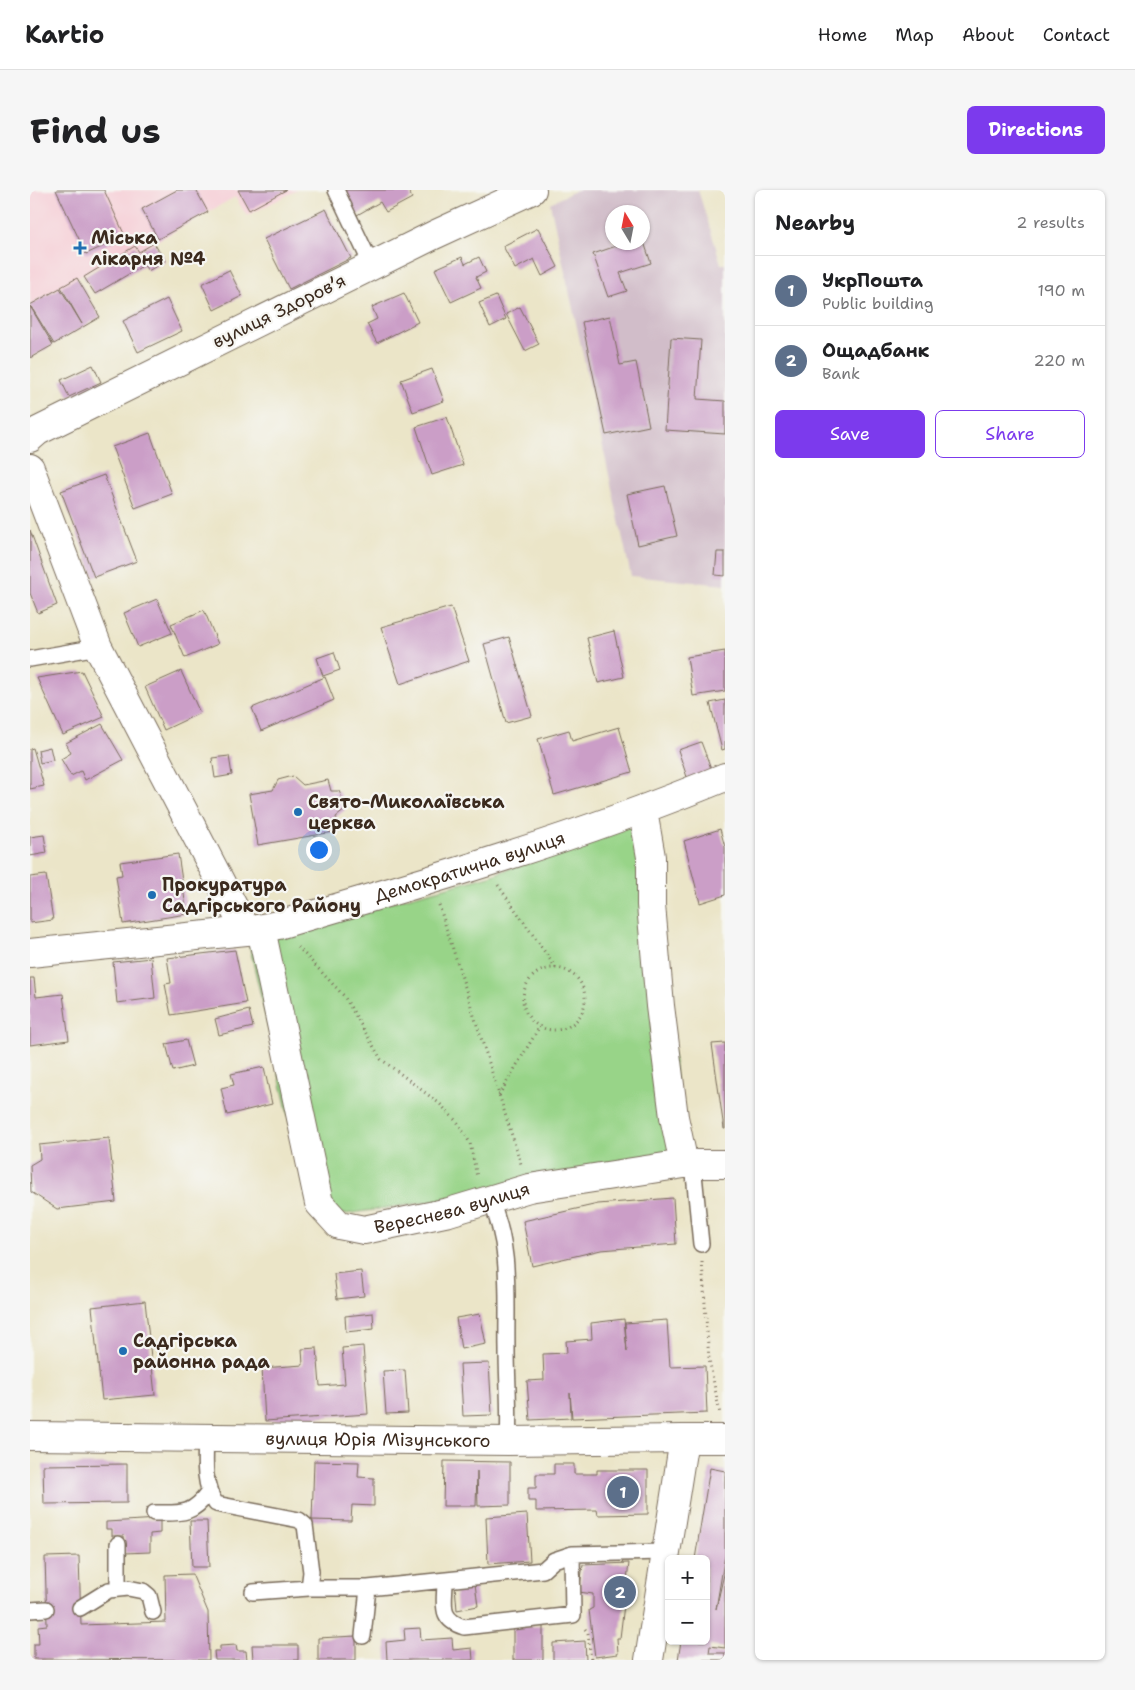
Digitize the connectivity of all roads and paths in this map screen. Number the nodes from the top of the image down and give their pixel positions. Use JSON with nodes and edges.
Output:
{"nodes":[{"id":1,"x":336,"y":190,"type":"edge"},
{"id":2,"x":532,"y":190,"type":"edge"},
{"id":3,"x":372,"y":266,"type":"junction"},
{"id":4,"x":30,"y":438,"type":"edge"},
{"id":5,"x":30,"y":468,"type":"edge"},
{"id":6,"x":98,"y":647,"type":"junction"},
{"id":7,"x":30,"y":659,"type":"edge"},
{"id":8,"x":725,"y":777,"type":"edge"},
{"id":9,"x":643,"y":811,"type":"junction"},
{"id":10,"x":484,"y":864,"type":"junction"},
{"id":11,"x":433,"y":880,"type":"junction"},
{"id":12,"x":262,"y":928,"type":"junction"},
{"id":13,"x":30,"y":953,"type":"edge"},
{"id":14,"x":556,"y":968,"type":"junction"},
{"id":15,"x":540,"y":1026,"type":"junction"},
{"id":16,"x":499,"y":1095,"type":"junction"},
{"id":17,"x":689,"y":1164,"type":"junction"},
{"id":18,"x":725,"y":1164,"type":"edge"},
{"id":19,"x":529,"y":1188,"type":"junction"},
{"id":20,"x":486,"y":1201,"type":"junction"},
{"id":21,"x":701,"y":1244,"type":"joint"},
{"id":22,"x":724,"y":1430,"type":"edge"},
{"id":23,"x":30,"y":1436,"type":"edge"},
{"id":24,"x":206,"y":1438,"type":"junction"},
{"id":25,"x":684,"y":1438,"type":"junction"},
{"id":26,"x":508,"y":1441,"type":"junction"},
{"id":27,"x":208,"y":1493,"type":"junction"},
{"id":28,"x":154,"y":1513,"type":"dead end"},
{"id":29,"x":118,"y":1544,"type":"dead end"},
{"id":30,"x":665,"y":1552,"type":"junction"},
{"id":31,"x":572,"y":1554,"type":"junction"},
{"id":32,"x":445,"y":1581,"type":"junction"},
{"id":33,"x":309,"y":1588,"type":"junction"},
{"id":34,"x":368,"y":1588,"type":"junction"},
{"id":35,"x":118,"y":1589,"type":"junction"},
{"id":36,"x":253,"y":1592,"type":"dead end"},
{"id":37,"x":80,"y":1608,"type":"dead end"},
{"id":38,"x":46,"y":1609,"type":"dead end"},
{"id":39,"x":30,"y":1610,"type":"edge"},
{"id":40,"x":153,"y":1612,"type":"dead end"},
{"id":41,"x":573,"y":1615,"type":"junction"},
{"id":42,"x":362,"y":1636,"type":"dead end"},
{"id":43,"x":591,"y":1660,"type":"edge"},
{"id":44,"x":649,"y":1660,"type":"edge"}],
"edges":[{"from":1,"to":3,"type":"lane"},
{"from":2,"to":3,"type":"street","name":"вулиця Здоровʼя"},
{"from":3,"to":4,"type":"street","name":"вулиця Здоровʼя"},
{"from":5,"to":6,"type":"street","name":"Вереснева вулиця"},
{"from":6,"to":7,"type":"lane"},
{"from":6,"to":12,"type":"street","name":"Вереснева вулиця"},
{"from":8,"to":9,"type":"street","name":"Демократична вулиця"},
{"from":9,"to":10,"type":"street","name":"Демократична вулиця"},
{"from":9,"to":17,"type":"street"},
{"from":10,"to":11,"type":"street","name":"Демократична вулиця"},
{"from":10,"to":14,"type":"path"},
{"from":11,"to":12,"type":"street","name":"Демократична вулиця"},
{"from":11,"to":16,"type":"path"},
{"from":12,"to":13,"type":"street","name":"Демократична вулиця"},
{"from":12,"to":20,"type":"path"},
{"from":12,"to":20,"type":"street","name":"Вереснева вулиця"},
{"from":14,"to":15,"type":"path"},
{"from":14,"to":15,"type":"path"},
{"from":15,"to":16,"type":"path"},
{"from":16,"to":19,"type":"path"},
{"from":17,"to":18,"type":"street","name":"Вереснева вулиця"},
{"from":17,"to":19,"type":"street","name":"Вереснева вулиця"},
{"from":17,"to":21,"type":"lane"},
{"from":19,"to":20,"type":"street","name":"Вереснева вулиця"},
{"from":20,"to":26,"type":"lane"},
{"from":21,"to":22,"type":"path"},
{"from":22,"to":25,"type":"street","name":"вулиця Юрія Мізунського"},
{"from":23,"to":24,"type":"street","name":"вулиця Юрія Мізунського"},
{"from":24,"to":26,"type":"street","name":"вулиця Юрія Мізунського"},
{"from":24,"to":27,"type":"lane"},
{"from":25,"to":26,"type":"street","name":"вулиця Юрія Мізунського"},
{"from":25,"to":30,"type":"street"},
{"from":27,"to":28,"type":"lane"},
{"from":27,"to":33,"type":"lane"},
{"from":29,"to":35,"type":"lane"},
{"from":30,"to":31,"type":"lane"},
{"from":30,"to":44,"type":"street"},
{"from":31,"to":32,"type":"lane"},
{"from":31,"to":41,"type":"lane"},
{"from":32,"to":34,"type":"lane"},
{"from":32,"to":41,"type":"lane"},
{"from":33,"to":34,"type":"lane"},
{"from":33,"to":36,"type":"lane"},
{"from":34,"to":42,"type":"lane"},
{"from":35,"to":37,"type":"lane"},
{"from":35,"to":40,"type":"lane"},
{"from":38,"to":39,"type":"lane"},
{"from":41,"to":43,"type":"path"}]}
